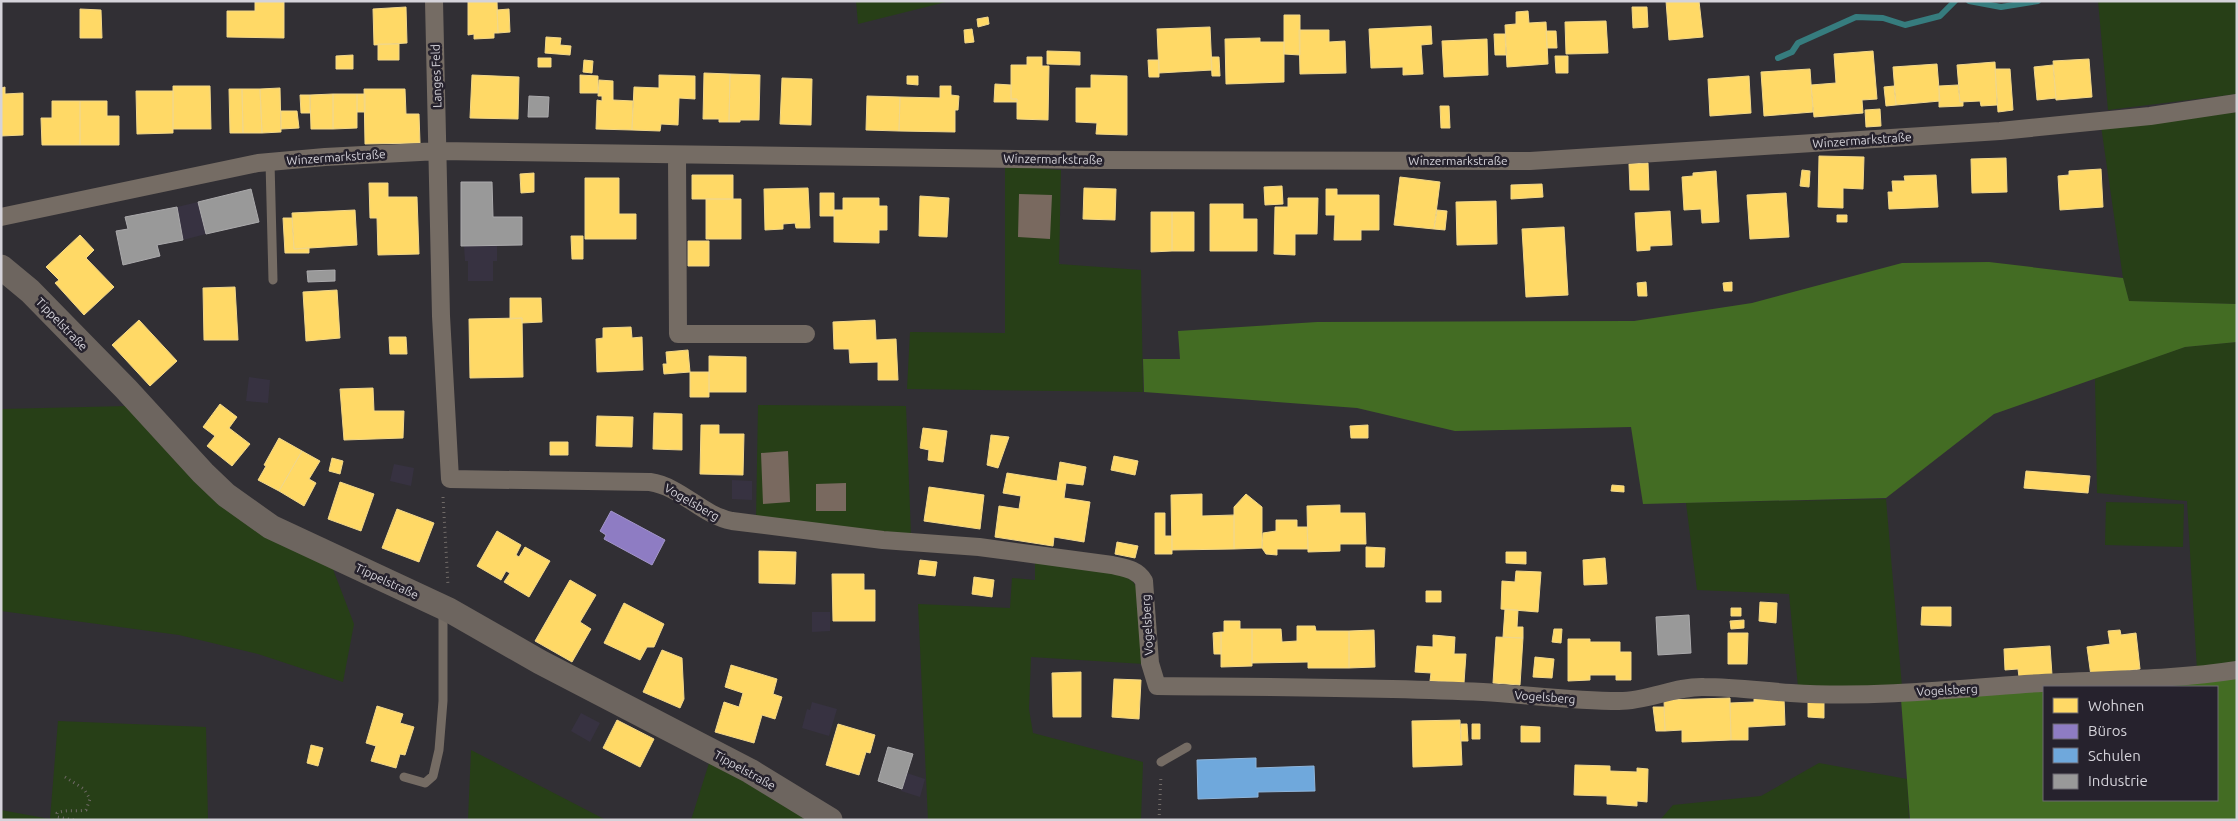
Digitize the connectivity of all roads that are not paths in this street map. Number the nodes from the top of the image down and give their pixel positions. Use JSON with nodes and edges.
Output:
{"nodes":[{"id":1,"x":434,"y":1,"type":"edge"},
{"id":2,"x":2237,"y":103,"type":"edge"},
{"id":3,"x":438,"y":151,"type":"junction"},
{"id":4,"x":677,"y":155,"type":"junction"},
{"id":5,"x":270,"y":162,"type":"junction"},
{"id":6,"x":1,"y":217,"type":"edge"},
{"id":7,"x":1,"y":267,"type":"edge"},
{"id":8,"x":273,"y":280,"type":"dead end"},
{"id":9,"x":806,"y":334,"type":"dead end"},
{"id":10,"x":446,"y":609,"type":"junction"},
{"id":11,"x":2237,"y":670,"type":"edge"},
{"id":12,"x":1187,"y":747,"type":"dead end"},
{"id":13,"x":1160,"y":762,"type":"road end"},
{"id":14,"x":404,"y":777,"type":"dead end"},
{"id":15,"x":830,"y":820,"type":"edge"}],
"edges":[{"from":1,"to":3,"type":"street","name":"Langes Feld"},
{"from":2,"to":4,"type":"street","name":"Winzermarkstraße"},
{"from":3,"to":4,"type":"street","name":"Winzermarkstraße"},
{"from":3,"to":5,"type":"street","name":"Winzermarkstraße"},
{"from":3,"to":11,"type":"street","name":"Vogelsberg"},
{"from":4,"to":9,"type":"street"},
{"from":5,"to":6,"type":"street","name":"Winzermarkstraße"},
{"from":5,"to":8,"type":"lane"},
{"from":7,"to":10,"type":"street","name":"Tippelstraße"},
{"from":10,"to":14,"type":"lane"},
{"from":10,"to":15,"type":"street","name":"Tippelstraße"},
{"from":12,"to":13,"type":"lane"}]}
